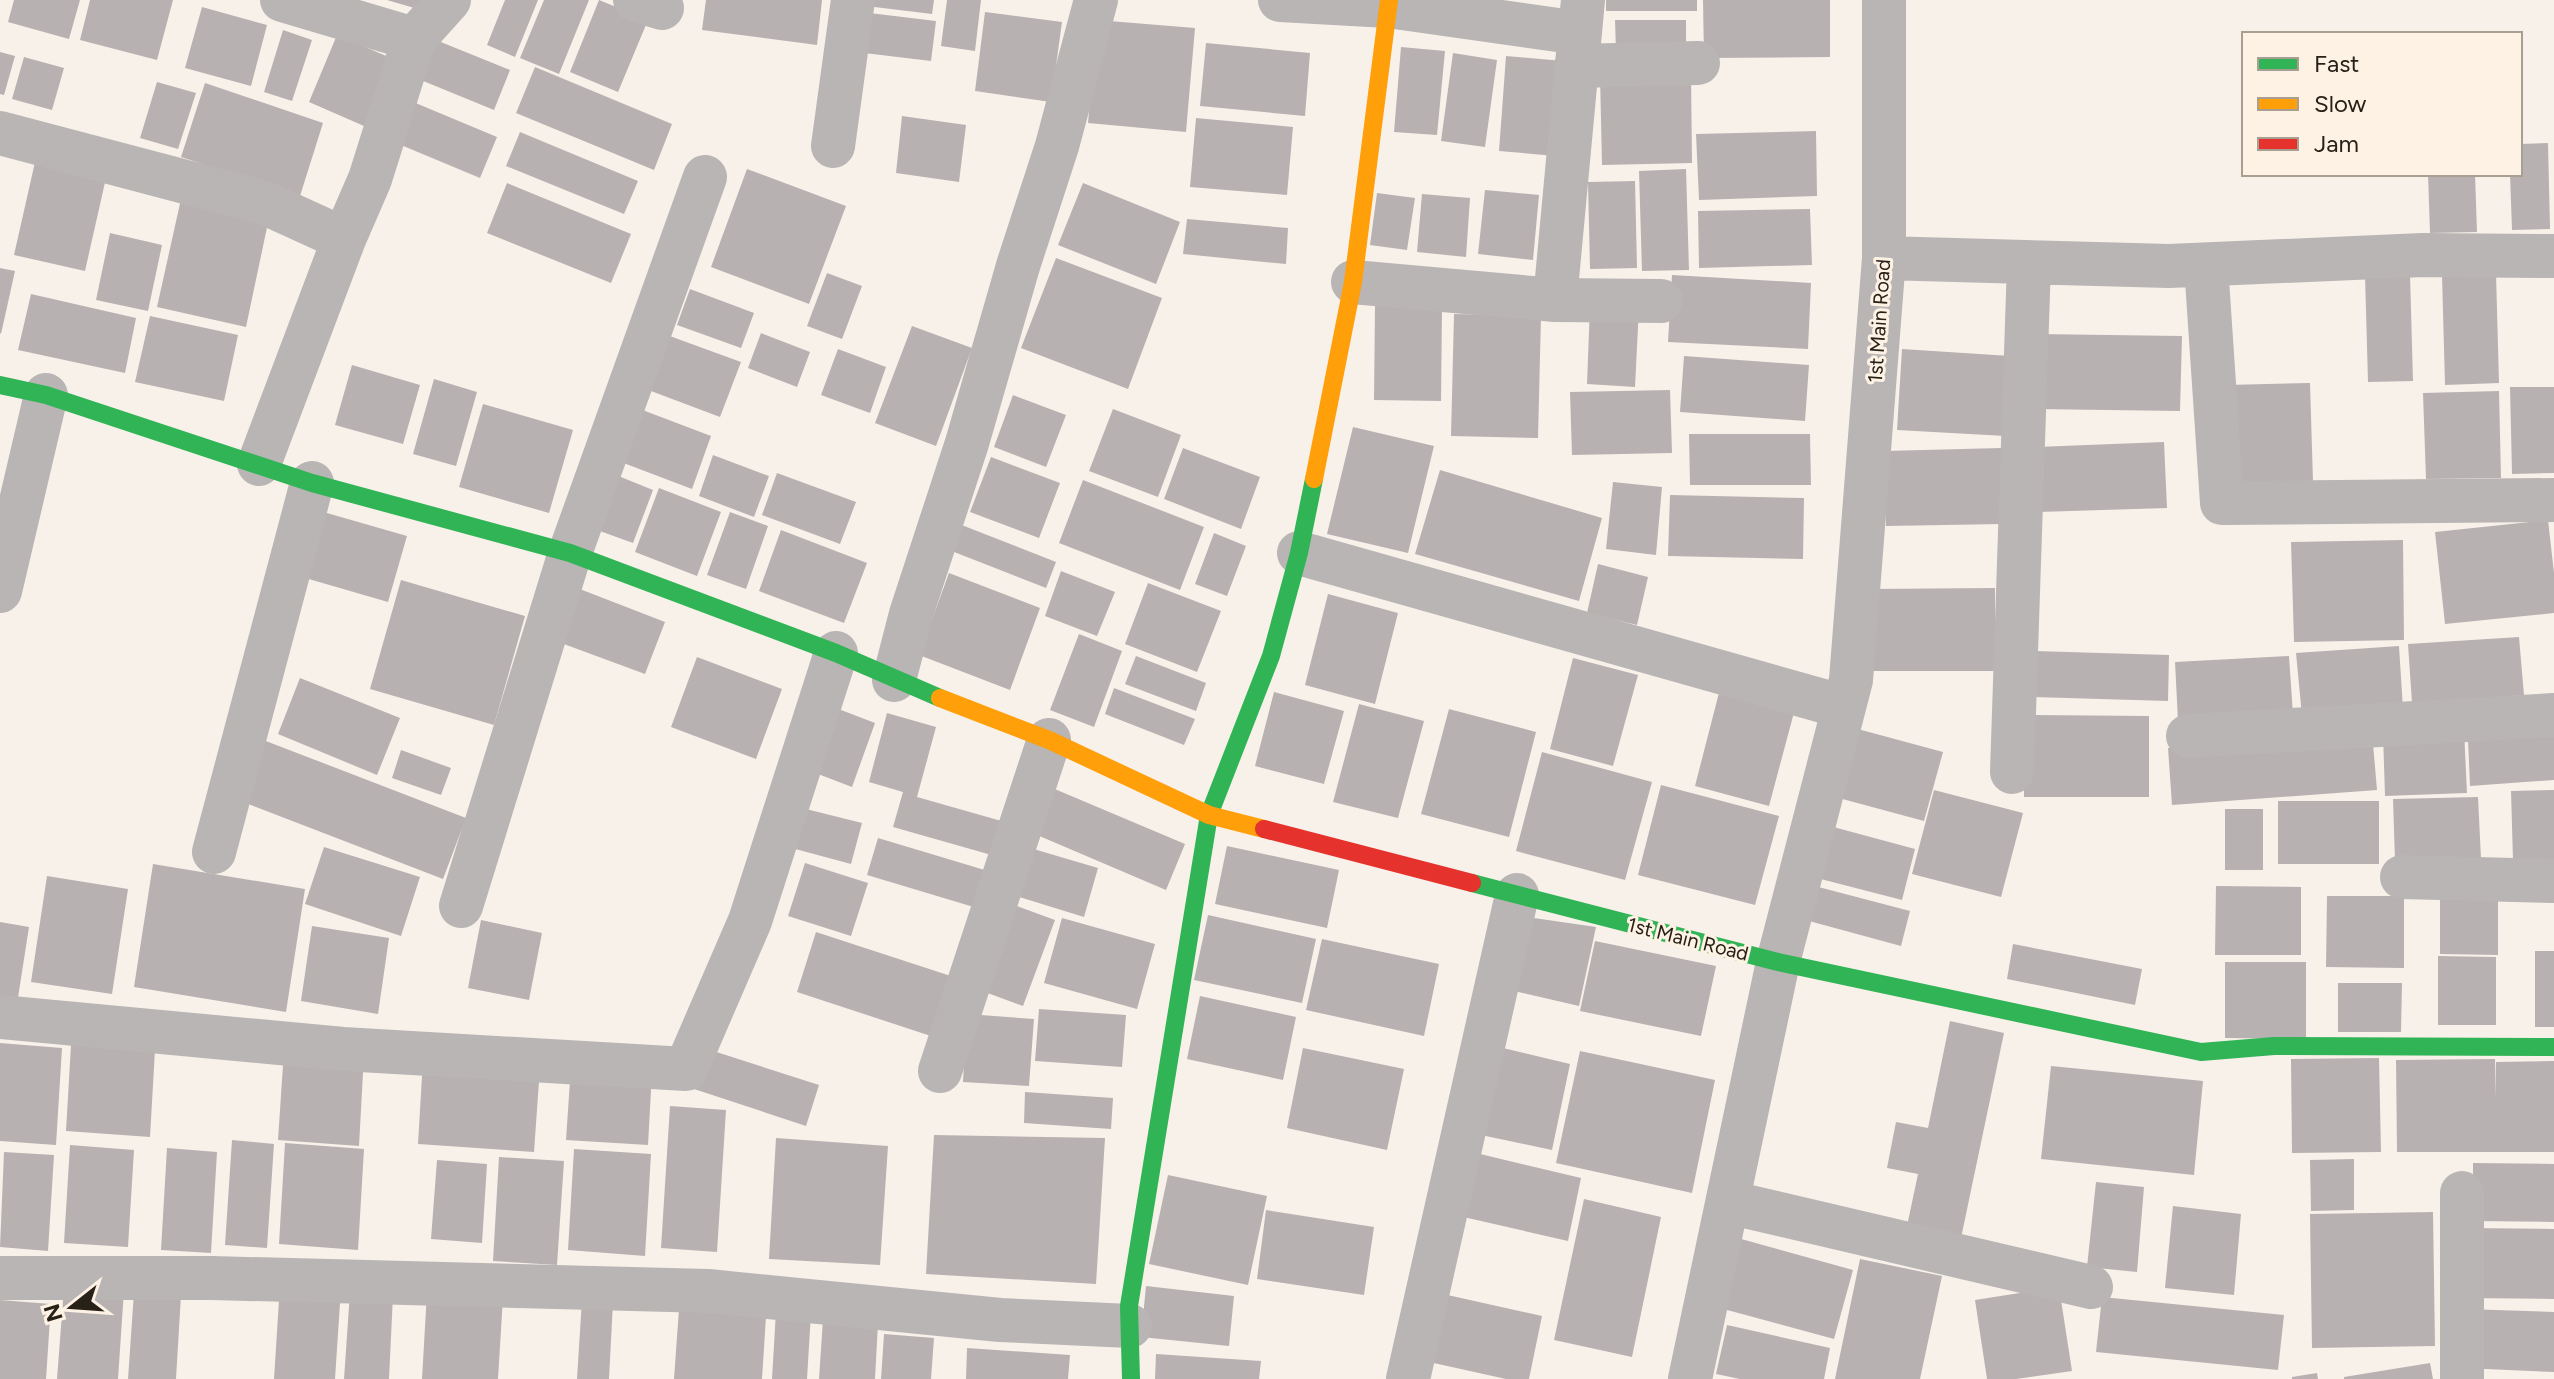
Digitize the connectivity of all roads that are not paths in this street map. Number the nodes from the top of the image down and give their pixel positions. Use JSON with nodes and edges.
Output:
{"nodes":[{"id":1,"x":282,"y":0,"type":"edge"},
{"id":2,"x":449,"y":0,"type":"edge"},
{"id":3,"x":853,"y":0,"type":"edge"},
{"id":4,"x":1096,"y":0,"type":"edge"},
{"id":5,"x":1280,"y":0,"type":"edge"},
{"id":6,"x":1884,"y":0,"type":"edge"},
{"id":7,"x":1389,"y":3,"type":"edge"},
{"id":8,"x":1579,"y":33,"type":"edge"},
{"id":9,"x":414,"y":39,"type":"junction"},
{"id":10,"x":1698,"y":63,"type":"dead end"},
{"id":11,"x":0,"y":133,"type":"edge"},
{"id":12,"x":833,"y":146,"type":"dead end"},
{"id":13,"x":705,"y":177,"type":"dead end"},
{"id":14,"x":344,"y":239,"type":"junction"},
{"id":15,"x":2554,"y":256,"type":"edge"},
{"id":16,"x":1884,"y":258,"type":"junction"},
{"id":17,"x":2029,"y":263,"type":"junction"},
{"id":18,"x":2206,"y":265,"type":"junction"},
{"id":19,"x":1353,"y":282,"type":"junction"},
{"id":20,"x":1555,"y":300,"type":"junction"},
{"id":21,"x":1661,"y":301,"type":"dead end"},
{"id":22,"x":0,"y":385,"type":"edge"},
{"id":23,"x":46,"y":395,"type":"junction"},
{"id":24,"x":259,"y":464,"type":"junction"},
{"id":25,"x":312,"y":483,"type":"junction"},
{"id":26,"x":2554,"y":500,"type":"edge"},
{"id":27,"x":570,"y":553,"type":"junction"},
{"id":28,"x":1299,"y":553,"type":"junction"},
{"id":29,"x":0,"y":591,"type":"edge"},
{"id":30,"x":836,"y":653,"type":"junction"},
{"id":31,"x":894,"y":680,"type":"junction"},
{"id":32,"x":1844,"y":707,"type":"junction"},
{"id":33,"x":2554,"y":715,"type":"edge"},
{"id":34,"x":2188,"y":736,"type":"dead end"},
{"id":35,"x":1049,"y":740,"type":"junction"},
{"id":36,"x":2012,"y":772,"type":"dead end"},
{"id":37,"x":1209,"y":815,"type":"junction"},
{"id":38,"x":214,"y":852,"type":"dead end"},
{"id":39,"x":2402,"y":877,"type":"dead end"},
{"id":40,"x":2554,"y":881,"type":"edge"},
{"id":41,"x":1517,"y":895,"type":"junction"},
{"id":42,"x":461,"y":906,"type":"dead end"},
{"id":43,"x":1778,"y":962,"type":"junction"},
{"id":44,"x":0,"y":1017,"type":"edge"},
{"id":45,"x":2554,"y":1047,"type":"edge"},
{"id":46,"x":940,"y":1071,"type":"dead end"},
{"id":47,"x":2462,"y":1193,"type":"dead end"},
{"id":48,"x":1728,"y":1202,"type":"junction"},
{"id":49,"x":0,"y":1278,"type":"edge"},
{"id":50,"x":2091,"y":1287,"type":"dead end"},
{"id":51,"x":1130,"y":1326,"type":"junction"},
{"id":52,"x":1131,"y":1379,"type":"edge"},
{"id":53,"x":1408,"y":1379,"type":"edge"},
{"id":54,"x":1690,"y":1379,"type":"edge"},
{"id":55,"x":2462,"y":1379,"type":"edge"}],
"edges":[{"from":1,"to":9,"type":"street"},
{"from":2,"to":9,"type":"street"},
{"from":3,"to":12,"type":"street"},
{"from":4,"to":31,"type":"street"},
{"from":5,"to":7,"type":"street"},
{"from":6,"to":16,"type":"street","name":"1st Main Road"},
{"from":7,"to":8,"type":"street"},
{"from":7,"to":19,"type":"street"},
{"from":8,"to":10,"type":"street"},
{"from":8,"to":20,"type":"street"},
{"from":9,"to":14,"type":"street"},
{"from":11,"to":14,"type":"street"},
{"from":13,"to":27,"type":"street"},
{"from":14,"to":24,"type":"street"},
{"from":15,"to":18,"type":"street"},
{"from":16,"to":17,"type":"street"},
{"from":16,"to":32,"type":"street","name":"1st Main Road"},
{"from":17,"to":18,"type":"street"},
{"from":17,"to":36,"type":"street"},
{"from":18,"to":26,"type":"street"},
{"from":19,"to":20,"type":"street"},
{"from":19,"to":28,"type":"street"},
{"from":20,"to":21,"type":"street"},
{"from":22,"to":23,"type":"street","name":"1st Main Road"},
{"from":23,"to":24,"type":"street","name":"1st Main Road"},
{"from":23,"to":29,"type":"street"},
{"from":24,"to":25,"type":"street","name":"1st Main Road"},
{"from":25,"to":27,"type":"street","name":"1st Main Road"},
{"from":25,"to":38,"type":"street"},
{"from":27,"to":30,"type":"street","name":"1st Main Road"},
{"from":27,"to":42,"type":"street"},
{"from":28,"to":32,"type":"street"},
{"from":28,"to":37,"type":"street"},
{"from":30,"to":31,"type":"street","name":"1st Main Road"},
{"from":30,"to":44,"type":"street"},
{"from":31,"to":35,"type":"street","name":"1st Main Road"},
{"from":32,"to":43,"type":"street","name":"1st Main Road"},
{"from":33,"to":34,"type":"street"},
{"from":35,"to":37,"type":"street","name":"1st Main Road"},
{"from":35,"to":46,"type":"street"},
{"from":37,"to":41,"type":"street","name":"1st Main Road"},
{"from":37,"to":51,"type":"street"},
{"from":39,"to":40,"type":"street"},
{"from":41,"to":43,"type":"street","name":"1st Main Road"},
{"from":41,"to":53,"type":"street"},
{"from":43,"to":45,"type":"street"},
{"from":43,"to":48,"type":"street"},
{"from":47,"to":55,"type":"street"},
{"from":48,"to":50,"type":"street"},
{"from":48,"to":54,"type":"street"},
{"from":49,"to":51,"type":"street"},
{"from":51,"to":52,"type":"street"}]}
